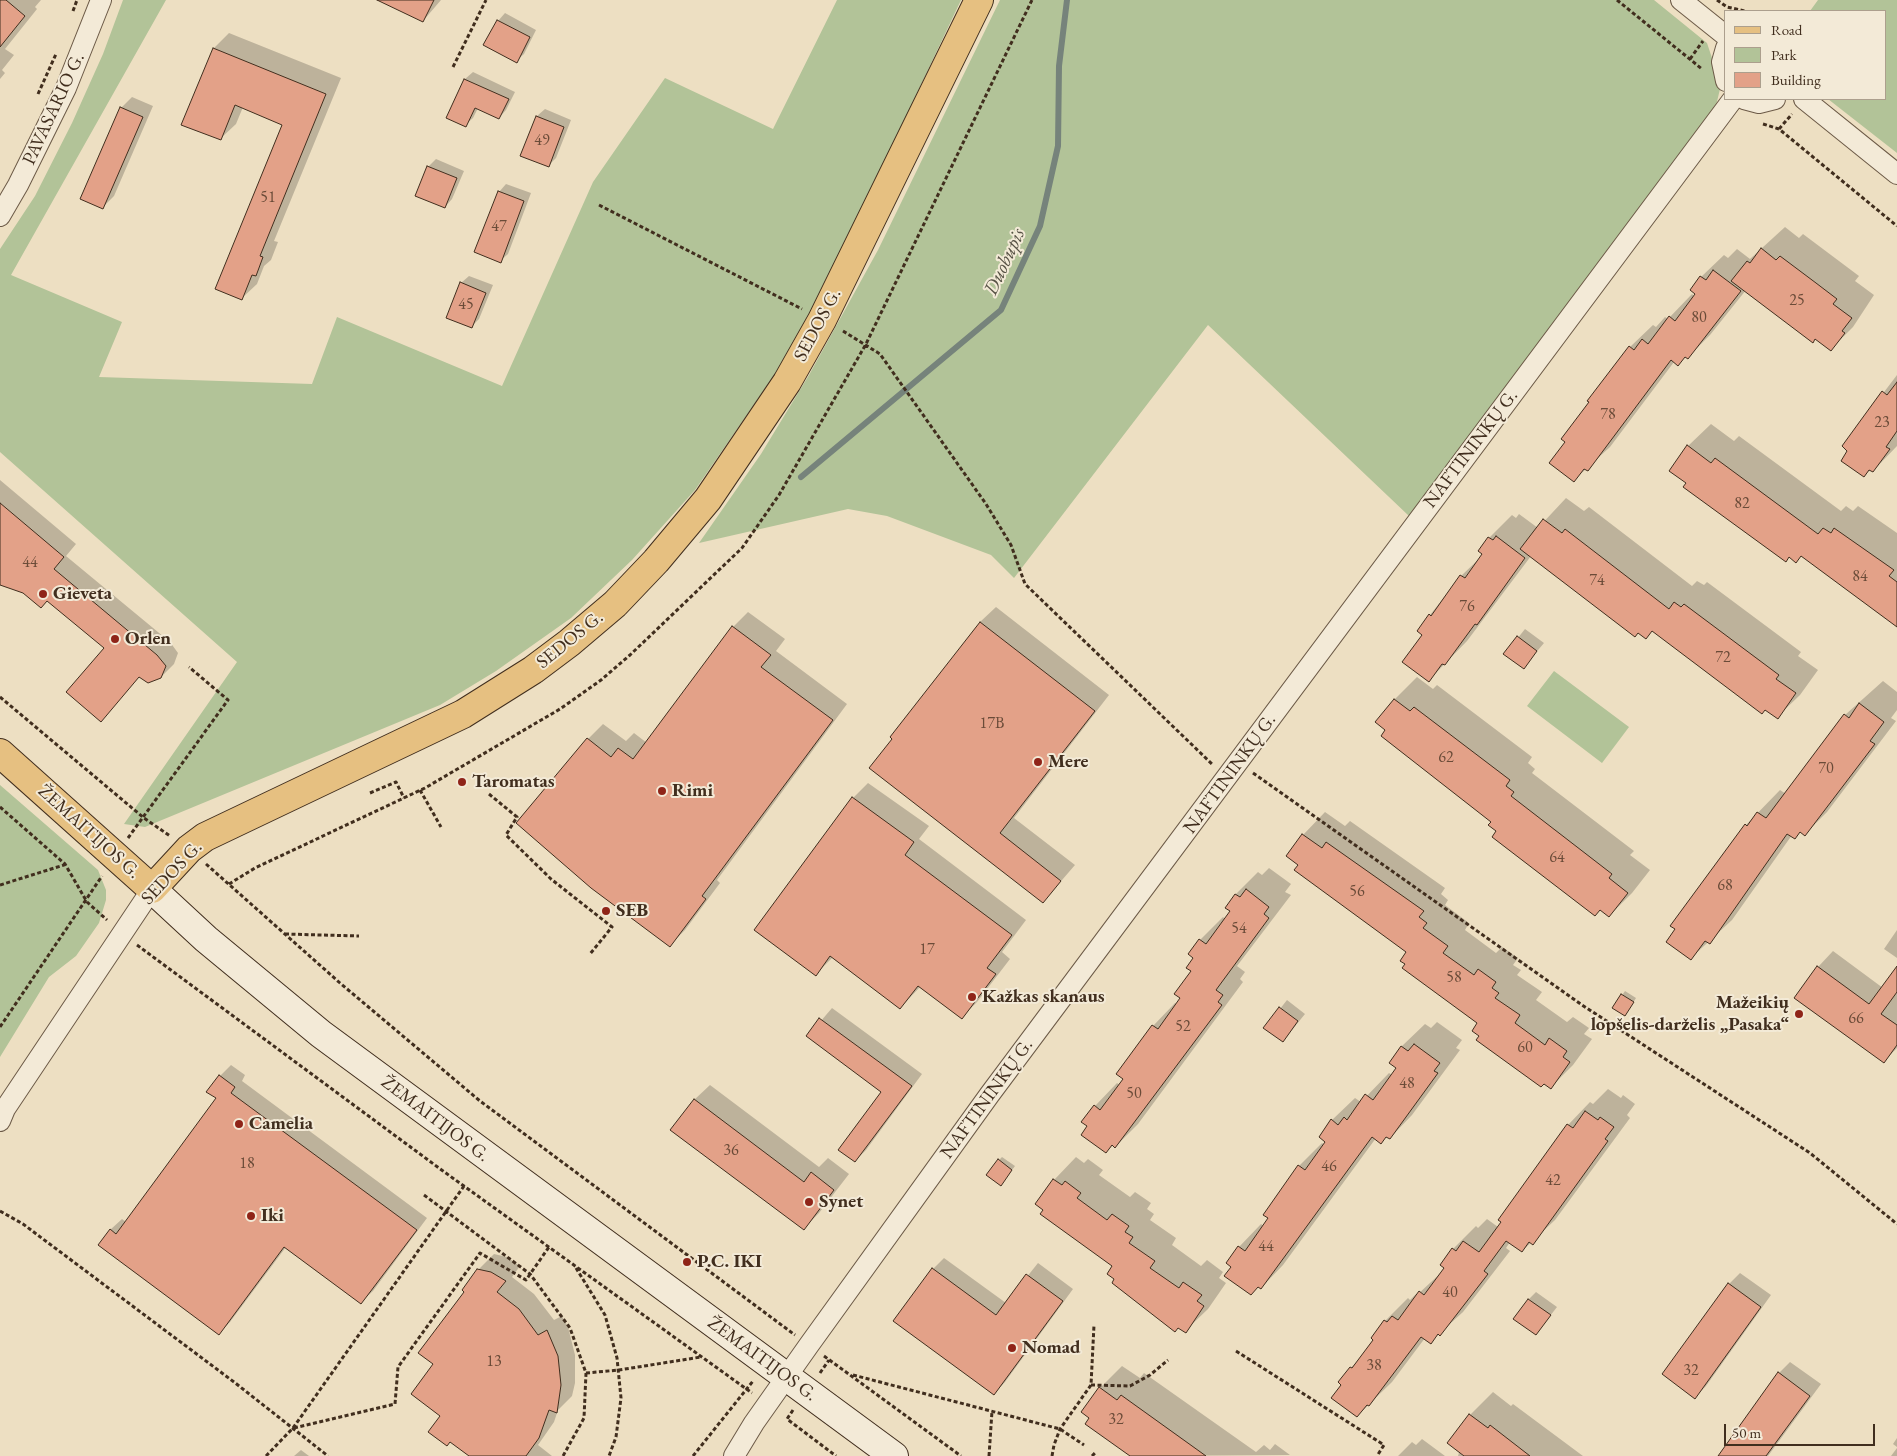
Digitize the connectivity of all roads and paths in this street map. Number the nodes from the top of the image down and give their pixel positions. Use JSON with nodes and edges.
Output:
{"nodes":[{"id":1,"x":77,"y":0,"type":"edge"},
{"id":2,"x":101,"y":0,"type":"edge"},
{"id":3,"x":486,"y":0,"type":"edge"},
{"id":4,"x":979,"y":0,"type":"edge"},
{"id":5,"x":1617,"y":0,"type":"edge"},
{"id":6,"x":1680,"y":0,"type":"edge"},
{"id":7,"x":1718,"y":0,"type":"edge"},
{"id":8,"x":1740,"y":10,"type":"edge"},
{"id":9,"x":71,"y":17,"type":"dead end"},
{"id":10,"x":1724,"y":34,"type":"edge"},
{"id":11,"x":57,"y":51,"type":"dead end"},
{"id":12,"x":1724,"y":55,"type":"edge"},
{"id":13,"x":453,"y":67,"type":"dead end"},
{"id":14,"x":1724,"y":72,"type":"edge"},
{"id":15,"x":1707,"y":73,"type":"dead end"},
{"id":16,"x":1732,"y":100,"type":"edge"},
{"id":17,"x":1748,"y":100,"type":"edge"},
{"id":18,"x":1770,"y":100,"type":"edge"},
{"id":19,"x":1805,"y":100,"type":"edge"},
{"id":20,"x":35,"y":103,"type":"dead end"},
{"id":21,"x":1762,"y":123,"type":"dead end"},
{"id":22,"x":1897,"y":174,"type":"edge"},
{"id":23,"x":599,"y":205,"type":"dead end"},
{"id":24,"x":0,"y":216,"type":"edge"},
{"id":25,"x":1897,"y":226,"type":"edge"},
{"id":26,"x":822,"y":320,"type":"junction"},
{"id":27,"x":189,"y":667,"type":"dead end"},
{"id":28,"x":0,"y":697,"type":"edge"},
{"id":29,"x":0,"y":753,"type":"edge"},
{"id":30,"x":1238,"y":762,"type":"junction"},
{"id":31,"x":1209,"y":773,"type":"dead end"},
{"id":32,"x":420,"y":790,"type":"dead end"},
{"id":33,"x":370,"y":793,"type":"dead end"},
{"id":34,"x":489,"y":794,"type":"dead end"},
{"id":35,"x":404,"y":798,"type":"dead end"},
{"id":36,"x":0,"y":808,"type":"edge"},
{"id":37,"x":144,"y":818,"type":"junction"},
{"id":38,"x":441,"y":827,"type":"dead end"},
{"id":39,"x":189,"y":849,"type":"junction"},
{"id":40,"x":115,"y":855,"type":"junction"},
{"id":41,"x":64,"y":864,"type":"junction"},
{"id":42,"x":0,"y":885,"type":"edge"},
{"id":43,"x":152,"y":889,"type":"junction"},
{"id":44,"x":86,"y":902,"type":"junction"},
{"id":45,"x":122,"y":933,"type":"junction"},
{"id":46,"x":284,"y":934,"type":"junction"},
{"id":47,"x":359,"y":936,"type":"dead end"},
{"id":48,"x":590,"y":954,"type":"dead end"},
{"id":49,"x":0,"y":1027,"type":"edge"},
{"id":50,"x":0,"y":1121,"type":"edge"},
{"id":51,"x":464,"y":1186,"type":"junction"},
{"id":52,"x":424,"y":1195,"type":"dead end"},
{"id":53,"x":0,"y":1211,"type":"edge"},
{"id":54,"x":446,"y":1211,"type":"junction"},
{"id":55,"x":1897,"y":1224,"type":"edge"},
{"id":56,"x":549,"y":1247,"type":"junction"},
{"id":57,"x":575,"y":1266,"type":"junction"},
{"id":58,"x":530,"y":1274,"type":"junction"},
{"id":59,"x":798,"y":1326,"type":"dead end"},
{"id":60,"x":1094,"y":1326,"type":"dead end"},
{"id":61,"x":793,"y":1334,"type":"junction"},
{"id":62,"x":809,"y":1345,"type":"junction"},
{"id":63,"x":1236,"y":1351,"type":"dead end"},
{"id":64,"x":702,"y":1357,"type":"junction"},
{"id":65,"x":1168,"y":1360,"type":"dead end"},
{"id":66,"x":618,"y":1370,"type":"junction"},
{"id":67,"x":779,"y":1371,"type":"junction"},
{"id":68,"x":586,"y":1373,"type":"junction"},
{"id":69,"x":850,"y":1374,"type":"junction"},
{"id":70,"x":1091,"y":1385,"type":"junction"},
{"id":71,"x":745,"y":1388,"type":"junction"},
{"id":72,"x":768,"y":1404,"type":"junction"},
{"id":73,"x":992,"y":1411,"type":"junction"},
{"id":74,"x":787,"y":1419,"type":"dead end"},
{"id":75,"x":293,"y":1428,"type":"junction"},
{"id":76,"x":1060,"y":1429,"type":"junction"},
{"id":77,"x":1084,"y":1445,"type":"dead end"},
{"id":78,"x":266,"y":1456,"type":"edge"},
{"id":79,"x":328,"y":1456,"type":"edge"},
{"id":80,"x":563,"y":1456,"type":"edge"},
{"id":81,"x":609,"y":1456,"type":"edge"},
{"id":82,"x":693,"y":1456,"type":"edge"},
{"id":83,"x":734,"y":1456,"type":"edge"},
{"id":84,"x":894,"y":1456,"type":"edge"},
{"id":85,"x":961,"y":1456,"type":"edge"},
{"id":86,"x":989,"y":1456,"type":"edge"},
{"id":87,"x":1052,"y":1456,"type":"edge"},
{"id":88,"x":1377,"y":1456,"type":"edge"}],
"edges":[{"from":1,"to":9,"type":"path"},
{"from":2,"to":24,"type":"street","name":"PAVASARIO G."},
{"from":3,"to":13,"type":"path"},
{"from":4,"to":26,"type":"main road","name":"SEDOS G."},
{"from":5,"to":15,"type":"path"},
{"from":6,"to":10,"type":"street"},
{"from":7,"to":8,"type":"path"},
{"from":11,"to":20,"type":"path"},
{"from":12,"to":14,"type":"street"},
{"from":16,"to":30,"type":"street","name":"NAFTININKŲ G."},
{"from":17,"to":18,"type":"street"},
{"from":19,"to":22,"type":"street"},
{"from":21,"to":25,"type":"path"},
{"from":23,"to":26,"type":"path"},
{"from":26,"to":31,"type":"path"},
{"from":26,"to":39,"type":"main road","name":"SEDOS G."},
{"from":27,"to":37,"type":"path"},
{"from":28,"to":37,"type":"path"},
{"from":29,"to":40,"type":"main road","name":"ŽEMAITIJOS G."},
{"from":30,"to":55,"type":"path"},
{"from":30,"to":62,"type":"street","name":"NAFTININKŲ G."},
{"from":32,"to":38,"type":"path"},
{"from":33,"to":35,"type":"path"},
{"from":34,"to":48,"type":"path"},
{"from":36,"to":41,"type":"path"},
{"from":37,"to":39,"type":"path"},
{"from":37,"to":40,"type":"path"},
{"from":39,"to":43,"type":"main road","name":"SEDOS G."},
{"from":39,"to":46,"type":"path"},
{"from":40,"to":43,"type":"main road","name":"ŽEMAITIJOS G."},
{"from":40,"to":44,"type":"path"},
{"from":41,"to":42,"type":"path"},
{"from":41,"to":44,"type":"path"},
{"from":43,"to":45,"type":"street","name":"SEDOS G."},
{"from":43,"to":67,"type":"main road","name":"ŽEMAITIJOS G."},
{"from":44,"to":45,"type":"path"},
{"from":44,"to":49,"type":"path"},
{"from":45,"to":50,"type":"street","name":"SEDOS G."},
{"from":45,"to":51,"type":"path"},
{"from":46,"to":47,"type":"path"},
{"from":46,"to":61,"type":"path"},
{"from":51,"to":54,"type":"path"},
{"from":51,"to":56,"type":"path"},
{"from":52,"to":54,"type":"path"},
{"from":53,"to":75,"type":"path"},
{"from":54,"to":58,"type":"path"},
{"from":54,"to":75,"type":"path"},
{"from":56,"to":57,"type":"path"},
{"from":56,"to":58,"type":"path"},
{"from":57,"to":64,"type":"path"},
{"from":57,"to":66,"type":"path"},
{"from":58,"to":68,"type":"path"},
{"from":58,"to":75,"type":"path"},
{"from":59,"to":61,"type":"path"},
{"from":60,"to":70,"type":"path"},
{"from":61,"to":62,"type":"path"},
{"from":61,"to":67,"type":"path"},
{"from":62,"to":67,"type":"street","name":"NAFTININKŲ G."},
{"from":62,"to":69,"type":"path"},
{"from":63,"to":88,"type":"path"},
{"from":64,"to":66,"type":"path"},
{"from":64,"to":71,"type":"path"},
{"from":65,"to":70,"type":"path"},
{"from":66,"to":68,"type":"path"},
{"from":66,"to":81,"type":"path"},
{"from":67,"to":71,"type":"path"},
{"from":67,"to":72,"type":"street","name":"NAFTININKŲ G."},
{"from":67,"to":84,"type":"main road","name":"ŽEMAITIJOS G."},
{"from":68,"to":80,"type":"path"},
{"from":69,"to":73,"type":"path"},
{"from":69,"to":85,"type":"path"},
{"from":70,"to":76,"type":"path"},
{"from":71,"to":72,"type":"path"},
{"from":71,"to":82,"type":"path"},
{"from":72,"to":74,"type":"path"},
{"from":72,"to":83,"type":"street","name":"NAFTININKŲ G."},
{"from":73,"to":76,"type":"path"},
{"from":73,"to":86,"type":"path"},
{"from":75,"to":78,"type":"path"},
{"from":75,"to":79,"type":"path"},
{"from":76,"to":77,"type":"path"},
{"from":76,"to":87,"type":"path"}]}
